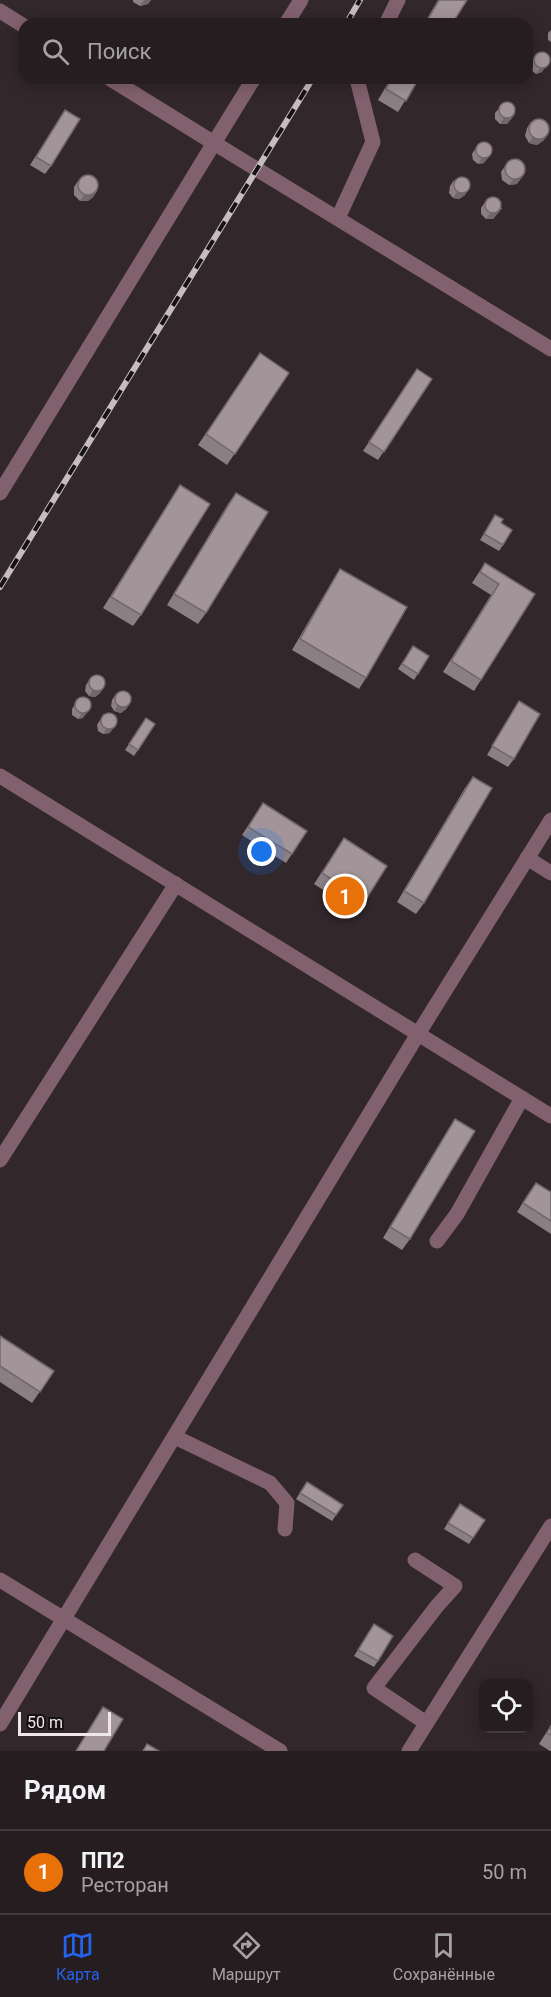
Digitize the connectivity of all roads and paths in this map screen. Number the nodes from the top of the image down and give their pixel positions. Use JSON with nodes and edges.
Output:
{"nodes":[{"id":1,"x":301,"y":0,"type":"edge"},
{"id":2,"x":398,"y":0,"type":"edge"},
{"id":3,"x":0,"y":11,"type":"edge"},
{"id":4,"x":290,"y":18,"type":"edge"},
{"id":5,"x":389,"y":18,"type":"edge"},
{"id":6,"x":18,"y":22,"type":"edge"},
{"id":7,"x":119,"y":84,"type":"edge"},
{"id":8,"x":250,"y":84,"type":"edge"},
{"id":9,"x":358,"y":84,"type":"edge"},
{"id":10,"x":214,"y":143,"type":"junction"},
{"id":11,"x":338,"y":219,"type":"junction"},
{"id":12,"x":551,"y":349,"type":"edge"},
{"id":13,"x":0,"y":494,"type":"edge"},
{"id":14,"x":0,"y":776,"type":"edge"},
{"id":15,"x":551,"y":820,"type":"edge"},
{"id":16,"x":527,"y":858,"type":"junction"},
{"id":17,"x":551,"y":873,"type":"edge"},
{"id":18,"x":176,"y":884,"type":"junction"},
{"id":19,"x":418,"y":1034,"type":"junction"},
{"id":20,"x":522,"y":1098,"type":"junction"},
{"id":21,"x":551,"y":1116,"type":"edge"},
{"id":22,"x":0,"y":1160,"type":"edge"},
{"id":23,"x":437,"y":1241,"type":"dead end"},
{"id":24,"x":175,"y":1437,"type":"junction"},
{"id":25,"x":551,"y":1526,"type":"edge"},
{"id":26,"x":285,"y":1529,"type":"dead end"},
{"id":27,"x":415,"y":1560,"type":"dead end"},
{"id":28,"x":0,"y":1580,"type":"edge"},
{"id":29,"x":64,"y":1620,"type":"junction"},
{"id":30,"x":426,"y":1723,"type":"junction"},
{"id":31,"x":0,"y":1724,"type":"edge"},
{"id":32,"x":280,"y":1751,"type":"edge"},
{"id":33,"x":409,"y":1751,"type":"edge"}],
"edges":[{"from":1,"to":4,"type":"lane"},
{"from":2,"to":5,"type":"lane"},
{"from":3,"to":6,"type":"lane"},
{"from":7,"to":10,"type":"lane"},
{"from":8,"to":10,"type":"lane"},
{"from":9,"to":11,"type":"lane"},
{"from":10,"to":11,"type":"lane"},
{"from":10,"to":13,"type":"lane"},
{"from":11,"to":12,"type":"lane"},
{"from":14,"to":18,"type":"lane"},
{"from":15,"to":16,"type":"lane"},
{"from":16,"to":17,"type":"lane"},
{"from":16,"to":19,"type":"lane"},
{"from":18,"to":19,"type":"lane"},
{"from":18,"to":22,"type":"lane"},
{"from":19,"to":20,"type":"lane"},
{"from":19,"to":24,"type":"lane"},
{"from":20,"to":21,"type":"lane"},
{"from":20,"to":23,"type":"lane"},
{"from":24,"to":26,"type":"lane"},
{"from":24,"to":29,"type":"lane"},
{"from":25,"to":30,"type":"lane"},
{"from":27,"to":30,"type":"lane"},
{"from":28,"to":29,"type":"lane"},
{"from":29,"to":31,"type":"lane"},
{"from":29,"to":32,"type":"lane"},
{"from":30,"to":33,"type":"lane"}]}
